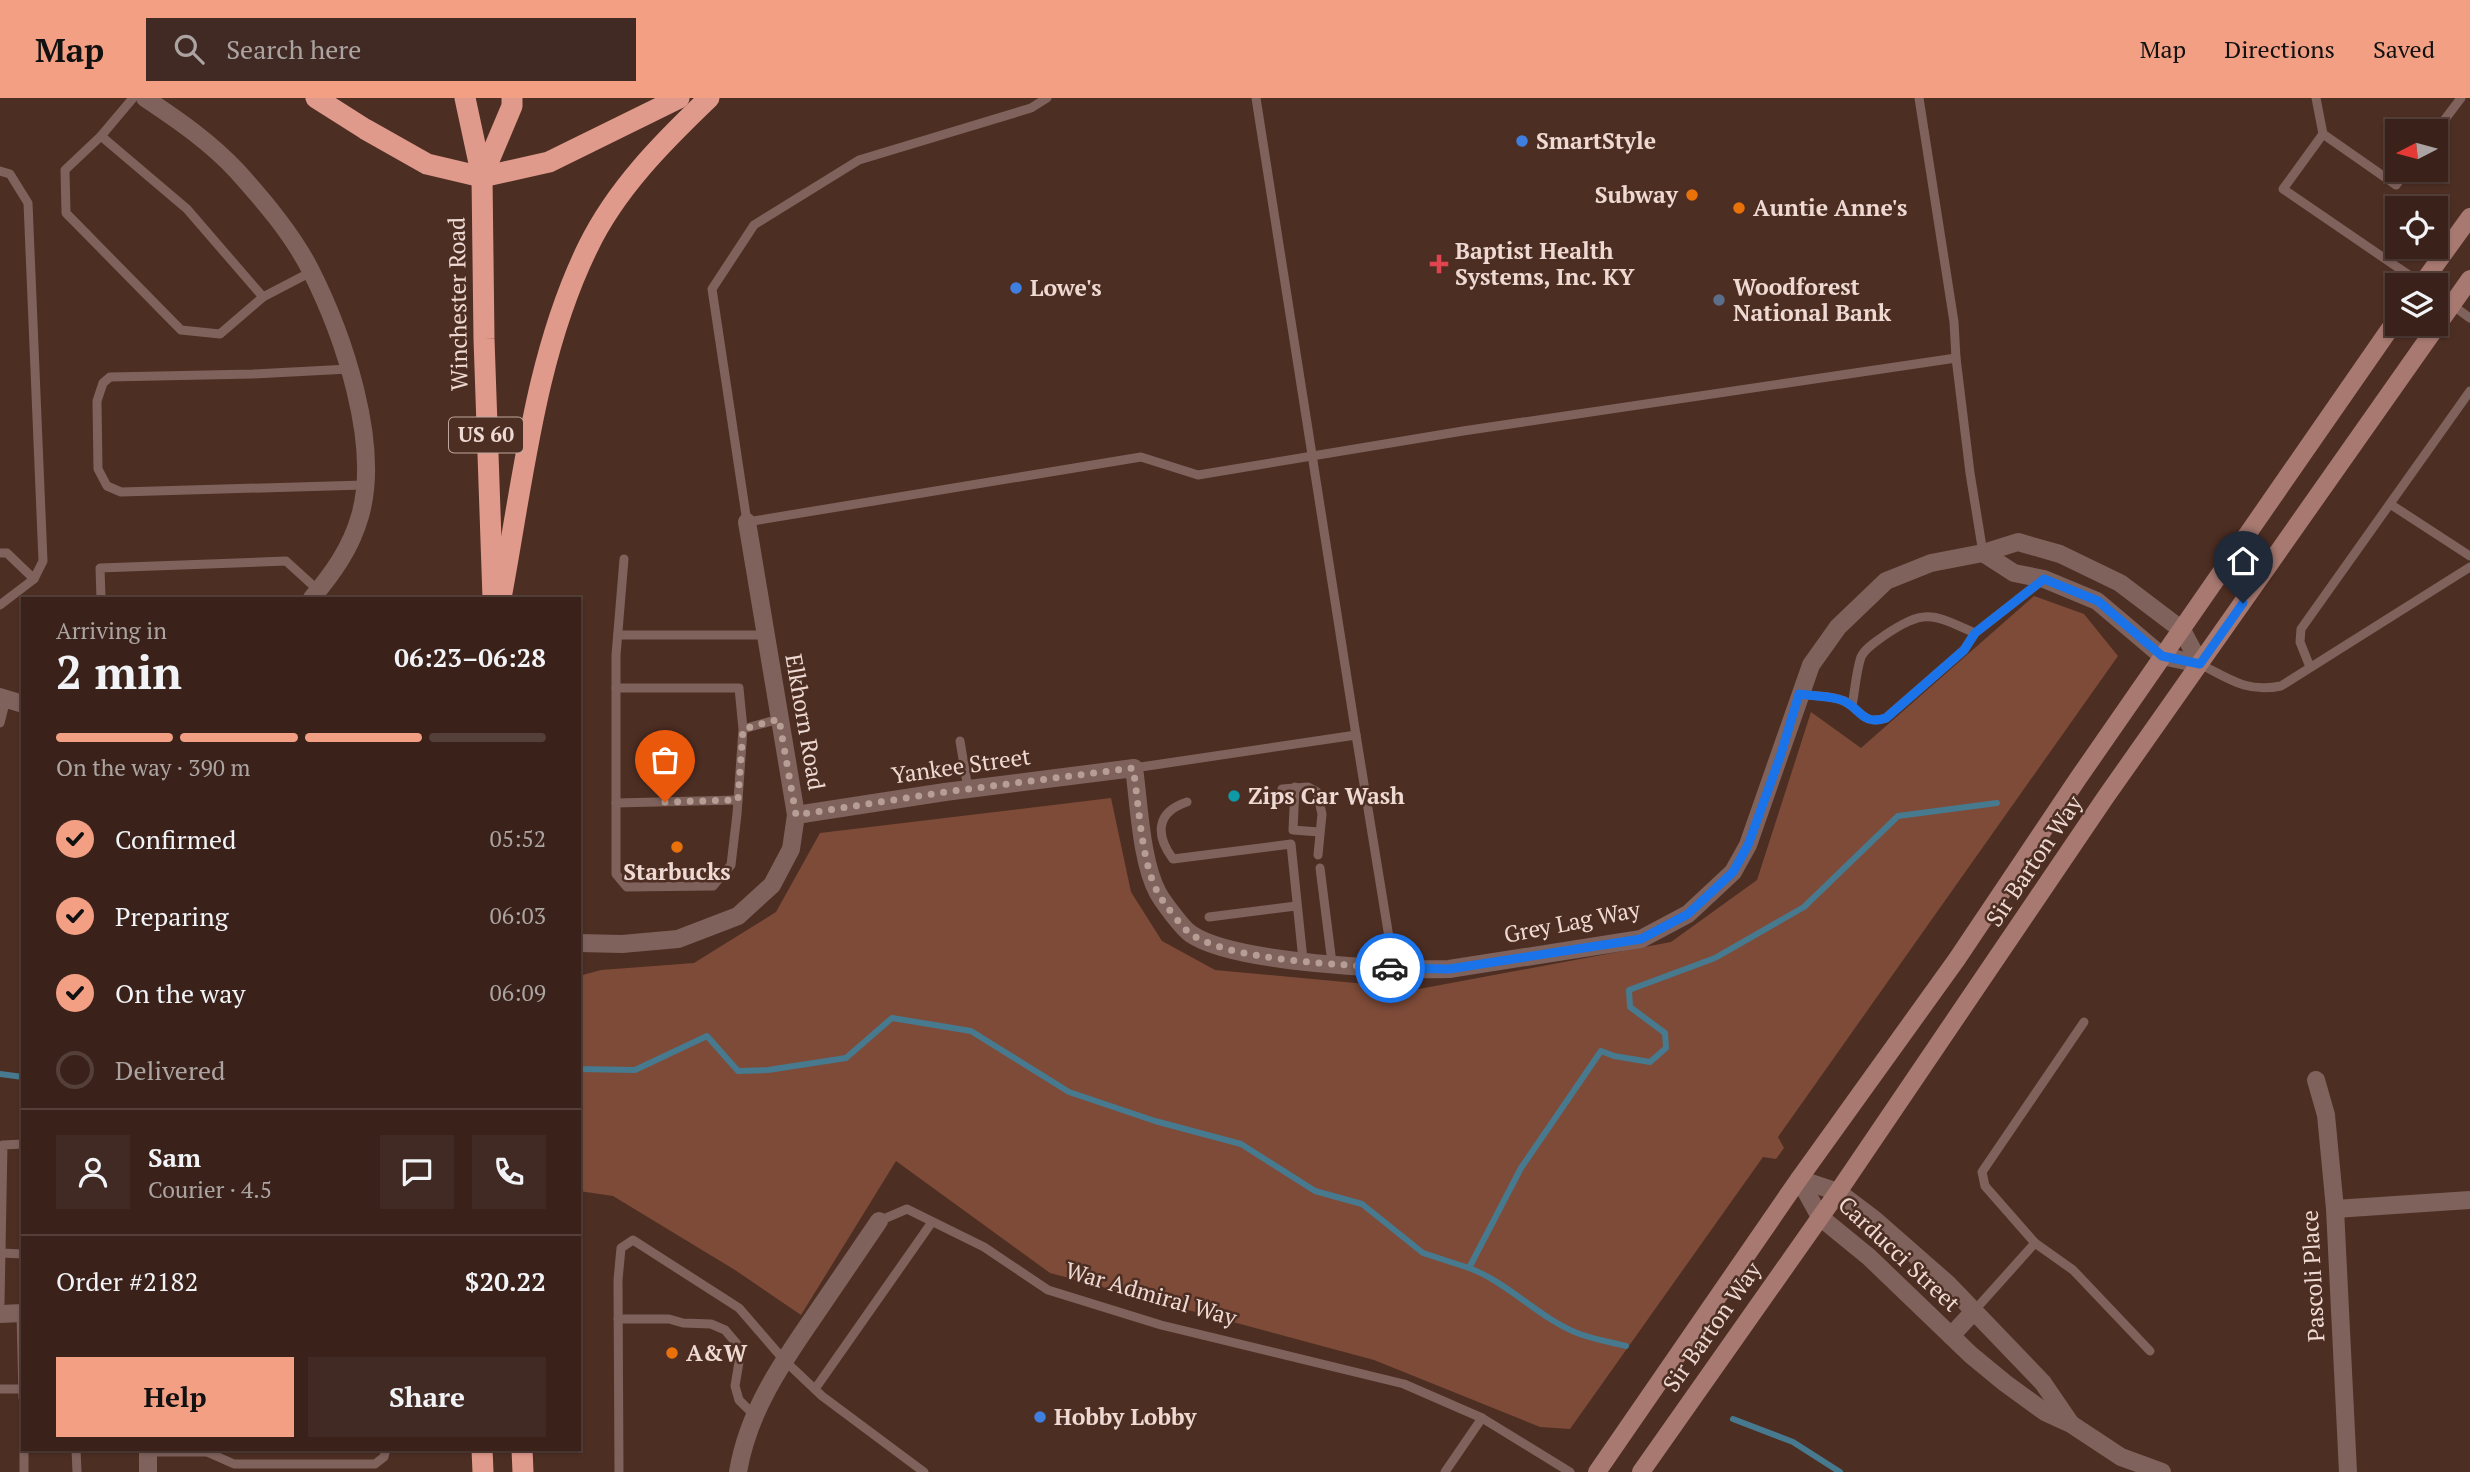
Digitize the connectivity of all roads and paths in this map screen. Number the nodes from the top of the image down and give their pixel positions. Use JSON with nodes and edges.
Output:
{"nodes":[{"id":1,"x":132,"y":98,"type":"edge"},
{"id":2,"x":145,"y":98,"type":"edge"},
{"id":3,"x":316,"y":98,"type":"edge"},
{"id":4,"x":466,"y":98,"type":"edge"},
{"id":5,"x":512,"y":98,"type":"edge"},
{"id":6,"x":679,"y":98,"type":"edge"},
{"id":7,"x":709,"y":98,"type":"edge"},
{"id":8,"x":1047,"y":98,"type":"edge"},
{"id":9,"x":1256,"y":98,"type":"edge"},
{"id":10,"x":1919,"y":98,"type":"edge"},
{"id":11,"x":2316,"y":98,"type":"edge"},
{"id":12,"x":2461,"y":98,"type":"edge"},
{"id":13,"x":2445,"y":119,"type":"edge"},
{"id":14,"x":2323,"y":134,"type":"junction"},
{"id":15,"x":101,"y":136,"type":"junction"},
{"id":16,"x":0,"y":171,"type":"edge"},
{"id":17,"x":482,"y":177,"type":"junction"},
{"id":18,"x":2385,"y":177,"type":"edge"},
{"id":19,"x":2470,"y":217,"type":"edge"},
{"id":20,"x":311,"y":272,"type":"junction"},
{"id":21,"x":2405,"y":273,"type":"edge"},
{"id":22,"x":2434,"y":273,"type":"edge"},
{"id":23,"x":2470,"y":279,"type":"edge"},
{"id":24,"x":263,"y":296,"type":"junction"},
{"id":25,"x":2448,"y":301,"type":"edge"},
{"id":26,"x":2453,"y":304,"type":"junction"},
{"id":27,"x":2470,"y":318,"type":"edge"},
{"id":28,"x":2385,"y":336,"type":"edge"},
{"id":29,"x":1956,"y":358,"type":"junction"},
{"id":30,"x":349,"y":369,"type":"junction"},
{"id":31,"x":2470,"y":391,"type":"edge"},
{"id":32,"x":1313,"y":456,"type":"junction"},
{"id":33,"x":364,"y":485,"type":"junction"},
{"id":34,"x":2390,"y":504,"type":"junction"},
{"id":35,"x":747,"y":522,"type":"junction"},
{"id":36,"x":0,"y":553,"type":"edge"},
{"id":37,"x":1983,"y":553,"type":"junction"},
{"id":38,"x":2470,"y":556,"type":"edge"},
{"id":39,"x":624,"y":559,"type":"dead end"},
{"id":40,"x":2470,"y":567,"type":"edge"},
{"id":41,"x":34,"y":579,"type":"junction"},
{"id":42,"x":2044,"y":579,"type":"junction"},
{"id":43,"x":316,"y":595,"type":"edge"},
{"id":44,"x":101,"y":597,"type":"edge"},
{"id":45,"x":493,"y":597,"type":"edge"},
{"id":46,"x":501,"y":597,"type":"edge"},
{"id":47,"x":0,"y":605,"type":"edge"},
{"id":48,"x":2182,"y":630,"type":"junction"},
{"id":49,"x":1975,"y":633,"type":"junction"},
{"id":50,"x":618,"y":635,"type":"junction"},
{"id":51,"x":765,"y":635,"type":"junction"},
{"id":52,"x":2162,"y":656,"type":"junction"},
{"id":53,"x":2200,"y":664,"type":"junction"},
{"id":54,"x":2310,"y":667,"type":"junction"},
{"id":55,"x":616,"y":688,"type":"junction"},
{"id":56,"x":1799,"y":694,"type":"junction"},
{"id":57,"x":10,"y":700,"type":"edge"},
{"id":58,"x":1852,"y":706,"type":"junction"},
{"id":59,"x":779,"y":719,"type":"junction"},
{"id":60,"x":0,"y":723,"type":"edge"},
{"id":61,"x":743,"y":729,"type":"junction"},
{"id":62,"x":1356,"y":735,"type":"junction"},
{"id":63,"x":960,"y":741,"type":"dead end"},
{"id":64,"x":1133,"y":768,"type":"junction"},
{"id":65,"x":1294,"y":787,"type":"junction"},
{"id":66,"x":968,"y":789,"type":"junction"},
{"id":67,"x":1282,"y":789,"type":"dead end"},
{"id":68,"x":738,"y":800,"type":"junction"},
{"id":69,"x":1186,"y":802,"type":"dead end"},
{"id":70,"x":616,"y":803,"type":"junction"},
{"id":71,"x":796,"y":815,"type":"junction"},
{"id":72,"x":1293,"y":830,"type":"junction"},
{"id":73,"x":1319,"y":832,"type":"junction"},
{"id":74,"x":1291,"y":844,"type":"junction"},
{"id":75,"x":1318,"y":855,"type":"dead end"},
{"id":76,"x":1320,"y":868,"type":"dead end"},
{"id":77,"x":1296,"y":906,"type":"junction"},
{"id":78,"x":1209,"y":917,"type":"dead end"},
{"id":79,"x":581,"y":943,"type":"edge"},
{"id":80,"x":1303,"y":960,"type":"junction"},
{"id":81,"x":1332,"y":963,"type":"junction"},
{"id":82,"x":1394,"y":968,"type":"junction"},
{"id":83,"x":2084,"y":1022,"type":"dead end"},
{"id":84,"x":2316,"y":1080,"type":"dead end"},
{"id":85,"x":21,"y":1144,"type":"edge"},
{"id":86,"x":1800,"y":1179,"type":"junction"},
{"id":87,"x":1838,"y":1192,"type":"junction"},
{"id":88,"x":2470,"y":1200,"type":"edge"},
{"id":89,"x":2334,"y":1209,"type":"junction"},
{"id":90,"x":1821,"y":1217,"type":"junction"},
{"id":91,"x":879,"y":1222,"type":"joint"},
{"id":92,"x":932,"y":1222,"type":"junction"},
{"id":93,"x":2035,"y":1243,"type":"junction"},
{"id":94,"x":1,"y":1253,"type":"edge"},
{"id":95,"x":21,"y":1254,"type":"edge"},
{"id":96,"x":0,"y":1303,"type":"edge"},
{"id":97,"x":1974,"y":1311,"type":"junction"},
{"id":98,"x":0,"y":1314,"type":"edge"},
{"id":99,"x":21,"y":1314,"type":"edge"},
{"id":100,"x":618,"y":1319,"type":"junction"},
{"id":101,"x":1951,"y":1336,"type":"junction"},
{"id":102,"x":2150,"y":1351,"type":"dead end"},
{"id":103,"x":784,"y":1360,"type":"junction"},
{"id":104,"x":0,"y":1389,"type":"edge"},
{"id":105,"x":21,"y":1389,"type":"edge"},
{"id":106,"x":814,"y":1389,"type":"junction"},
{"id":107,"x":754,"y":1415,"type":"junction"},
{"id":108,"x":1482,"y":1418,"type":"junction"},
{"id":109,"x":2071,"y":1424,"type":"junction"},
{"id":110,"x":24,"y":1451,"type":"edge"},
{"id":111,"x":76,"y":1451,"type":"edge"},
{"id":112,"x":148,"y":1451,"type":"edge"},
{"id":113,"x":209,"y":1451,"type":"edge"},
{"id":114,"x":386,"y":1451,"type":"edge"},
{"id":115,"x":482,"y":1451,"type":"edge"},
{"id":116,"x":523,"y":1451,"type":"edge"},
{"id":117,"x":24,"y":1472,"type":"edge"},
{"id":118,"x":77,"y":1472,"type":"edge"},
{"id":119,"x":148,"y":1472,"type":"edge"},
{"id":120,"x":483,"y":1472,"type":"edge"},
{"id":121,"x":523,"y":1472,"type":"edge"},
{"id":122,"x":619,"y":1472,"type":"edge"},
{"id":123,"x":738,"y":1472,"type":"edge"},
{"id":124,"x":924,"y":1472,"type":"edge"},
{"id":125,"x":1445,"y":1472,"type":"edge"},
{"id":126,"x":1570,"y":1472,"type":"edge"},
{"id":127,"x":1597,"y":1472,"type":"edge"},
{"id":128,"x":1641,"y":1472,"type":"edge"},
{"id":129,"x":2162,"y":1472,"type":"edge"},
{"id":130,"x":2348,"y":1472,"type":"edge"}],
"edges":[{"from":1,"to":15,"type":"lane"},
{"from":2,"to":20,"type":"street"},
{"from":3,"to":17,"type":"highway"},
{"from":4,"to":17,"type":"highway","name":"Winchester Road","number":"US 60"},
{"from":5,"to":17,"type":"highway","name":"Winchester Road","number":"US 60"},
{"from":6,"to":17,"type":"highway"},
{"from":7,"to":46,"type":"highway"},
{"from":8,"to":35,"type":"lane"},
{"from":9,"to":32,"type":"lane"},
{"from":10,"to":29,"type":"lane"},
{"from":11,"to":14,"type":"lane"},
{"from":12,"to":13,"type":"lane"},
{"from":14,"to":18,"type":"lane"},
{"from":14,"to":21,"type":"lane"},
{"from":15,"to":24,"type":"lane"},
{"from":15,"to":24,"type":"lane"},
{"from":16,"to":41,"type":"lane"},
{"from":17,"to":45,"type":"highway","name":"Winchester Road","number":"US 60"},
{"from":19,"to":22,"type":"main road"},
{"from":20,"to":24,"type":"lane"},
{"from":20,"to":30,"type":"street"},
{"from":23,"to":26,"type":"main road","name":"Sir Barton Way"},
{"from":25,"to":26,"type":"lane"},
{"from":26,"to":27,"type":"lane"},
{"from":26,"to":53,"type":"main road","name":"Sir Barton Way"},
{"from":28,"to":48,"type":"main road","name":"Sir Barton Way"},
{"from":29,"to":32,"type":"lane"},
{"from":29,"to":37,"type":"lane"},
{"from":30,"to":33,"type":"street"},
{"from":30,"to":33,"type":"lane"},
{"from":31,"to":34,"type":"lane"},
{"from":32,"to":35,"type":"lane"},
{"from":32,"to":62,"type":"lane"},
{"from":33,"to":43,"type":"street"},
{"from":34,"to":38,"type":"lane"},
{"from":34,"to":54,"type":"lane"},
{"from":35,"to":51,"type":"street","name":"Elkhorn Road"},
{"from":36,"to":41,"type":"lane"},
{"from":37,"to":42,"type":"street"},
{"from":37,"to":48,"type":"street","name":"Grey Lag Way"},
{"from":37,"to":56,"type":"street","name":"Grey Lag Way"},
{"from":39,"to":50,"type":"lane"},
{"from":40,"to":54,"type":"lane"},
{"from":41,"to":47,"type":"lane"},
{"from":42,"to":49,"type":"lane"},
{"from":42,"to":52,"type":"street"},
{"from":43,"to":44,"type":"lane"},
{"from":48,"to":52,"type":"main road","name":"Sir Barton Way"},
{"from":48,"to":53,"type":"street","name":"Grey Lag Way"},
{"from":49,"to":58,"type":"lane"},
{"from":49,"to":58,"type":"lane"},
{"from":50,"to":51,"type":"lane"},
{"from":50,"to":55,"type":"lane"},
{"from":51,"to":59,"type":"street","name":"Elkhorn Road"},
{"from":52,"to":53,"type":"street"},
{"from":52,"to":86,"type":"main road","name":"Sir Barton Way"},
{"from":53,"to":54,"type":"lane"},
{"from":53,"to":87,"type":"main road","name":"Sir Barton Way"},
{"from":55,"to":61,"type":"lane"},
{"from":55,"to":70,"type":"lane"},
{"from":56,"to":58,"type":"lane"},
{"from":56,"to":82,"type":"street","name":"Grey Lag Way"},
{"from":57,"to":60,"type":"lane"},
{"from":59,"to":61,"type":"lane"},
{"from":59,"to":71,"type":"street","name":"Elkhorn Road"},
{"from":61,"to":68,"type":"lane"},
{"from":62,"to":64,"type":"lane"},
{"from":62,"to":82,"type":"lane"},
{"from":63,"to":66,"type":"lane"},
{"from":64,"to":66,"type":"street","name":"Yankee Street"},
{"from":64,"to":80,"type":"street","name":"Grey Lag Way"},
{"from":65,"to":67,"type":"lane"},
{"from":65,"to":72,"type":"lane"},
{"from":65,"to":73,"type":"lane"},
{"from":66,"to":71,"type":"street","name":"Yankee Street"},
{"from":68,"to":70,"type":"lane"},
{"from":68,"to":70,"type":"lane"},
{"from":69,"to":74,"type":"lane"},
{"from":71,"to":79,"type":"street","name":"Elkhorn Road"},
{"from":72,"to":73,"type":"lane"},
{"from":72,"to":74,"type":"lane"},
{"from":73,"to":75,"type":"lane"},
{"from":74,"to":77,"type":"lane"},
{"from":76,"to":81,"type":"lane"},
{"from":77,"to":78,"type":"lane"},
{"from":77,"to":80,"type":"lane"},
{"from":80,"to":81,"type":"street","name":"Grey Lag Way"},
{"from":81,"to":82,"type":"street","name":"Grey Lag Way"},
{"from":83,"to":93,"type":"lane"},
{"from":84,"to":89,"type":"street","name":"Pascoli Place"},
{"from":85,"to":94,"type":"lane"},
{"from":86,"to":87,"type":"street","name":"Carducci Street"},
{"from":86,"to":90,"type":"street","name":"Carducci Street"},
{"from":86,"to":127,"type":"main road","name":"Sir Barton Way"},
{"from":87,"to":90,"type":"main road","name":"Sir Barton Way"},
{"from":87,"to":97,"type":"street","name":"Carducci Street"},
{"from":88,"to":89,"type":"street"},
{"from":89,"to":130,"type":"street","name":"Pascoli Place"},
{"from":90,"to":101,"type":"street","name":"Carducci Street"},
{"from":90,"to":128,"type":"main road","name":"Sir Barton Way"},
{"from":91,"to":92,"type":"lane","name":"War Admiral Way"},
{"from":91,"to":103,"type":"street","name":"War Admiral Way"},
{"from":92,"to":106,"type":"lane"},
{"from":92,"to":108,"type":"lane","name":"War Admiral Way"},
{"from":93,"to":97,"type":"lane"},
{"from":93,"to":102,"type":"lane"},
{"from":94,"to":95,"type":"lane"},
{"from":94,"to":96,"type":"lane"},
{"from":97,"to":101,"type":"street","name":"Carducci Street"},
{"from":97,"to":109,"type":"street","name":"Carducci Street"},
{"from":98,"to":99,"type":"street"},
{"from":100,"to":103,"type":"lane"},
{"from":100,"to":107,"type":"lane"},
{"from":100,"to":122,"type":"lane"},
{"from":101,"to":109,"type":"street","name":"Carducci Street"},
{"from":103,"to":106,"type":"lane"},
{"from":103,"to":107,"type":"street","name":"War Admiral Way"},
{"from":104,"to":105,"type":"lane"},
{"from":106,"to":124,"type":"lane"},
{"from":107,"to":123,"type":"street","name":"War Admiral Way"},
{"from":108,"to":125,"type":"lane"},
{"from":108,"to":126,"type":"lane","name":"War Admiral Way"},
{"from":109,"to":129,"type":"street","name":"Carducci Street"},
{"from":110,"to":117,"type":"lane"},
{"from":111,"to":118,"type":"lane"},
{"from":112,"to":119,"type":"street"},
{"from":113,"to":114,"type":"lane"},
{"from":115,"to":120,"type":"highway"},
{"from":116,"to":121,"type":"highway"}]}
